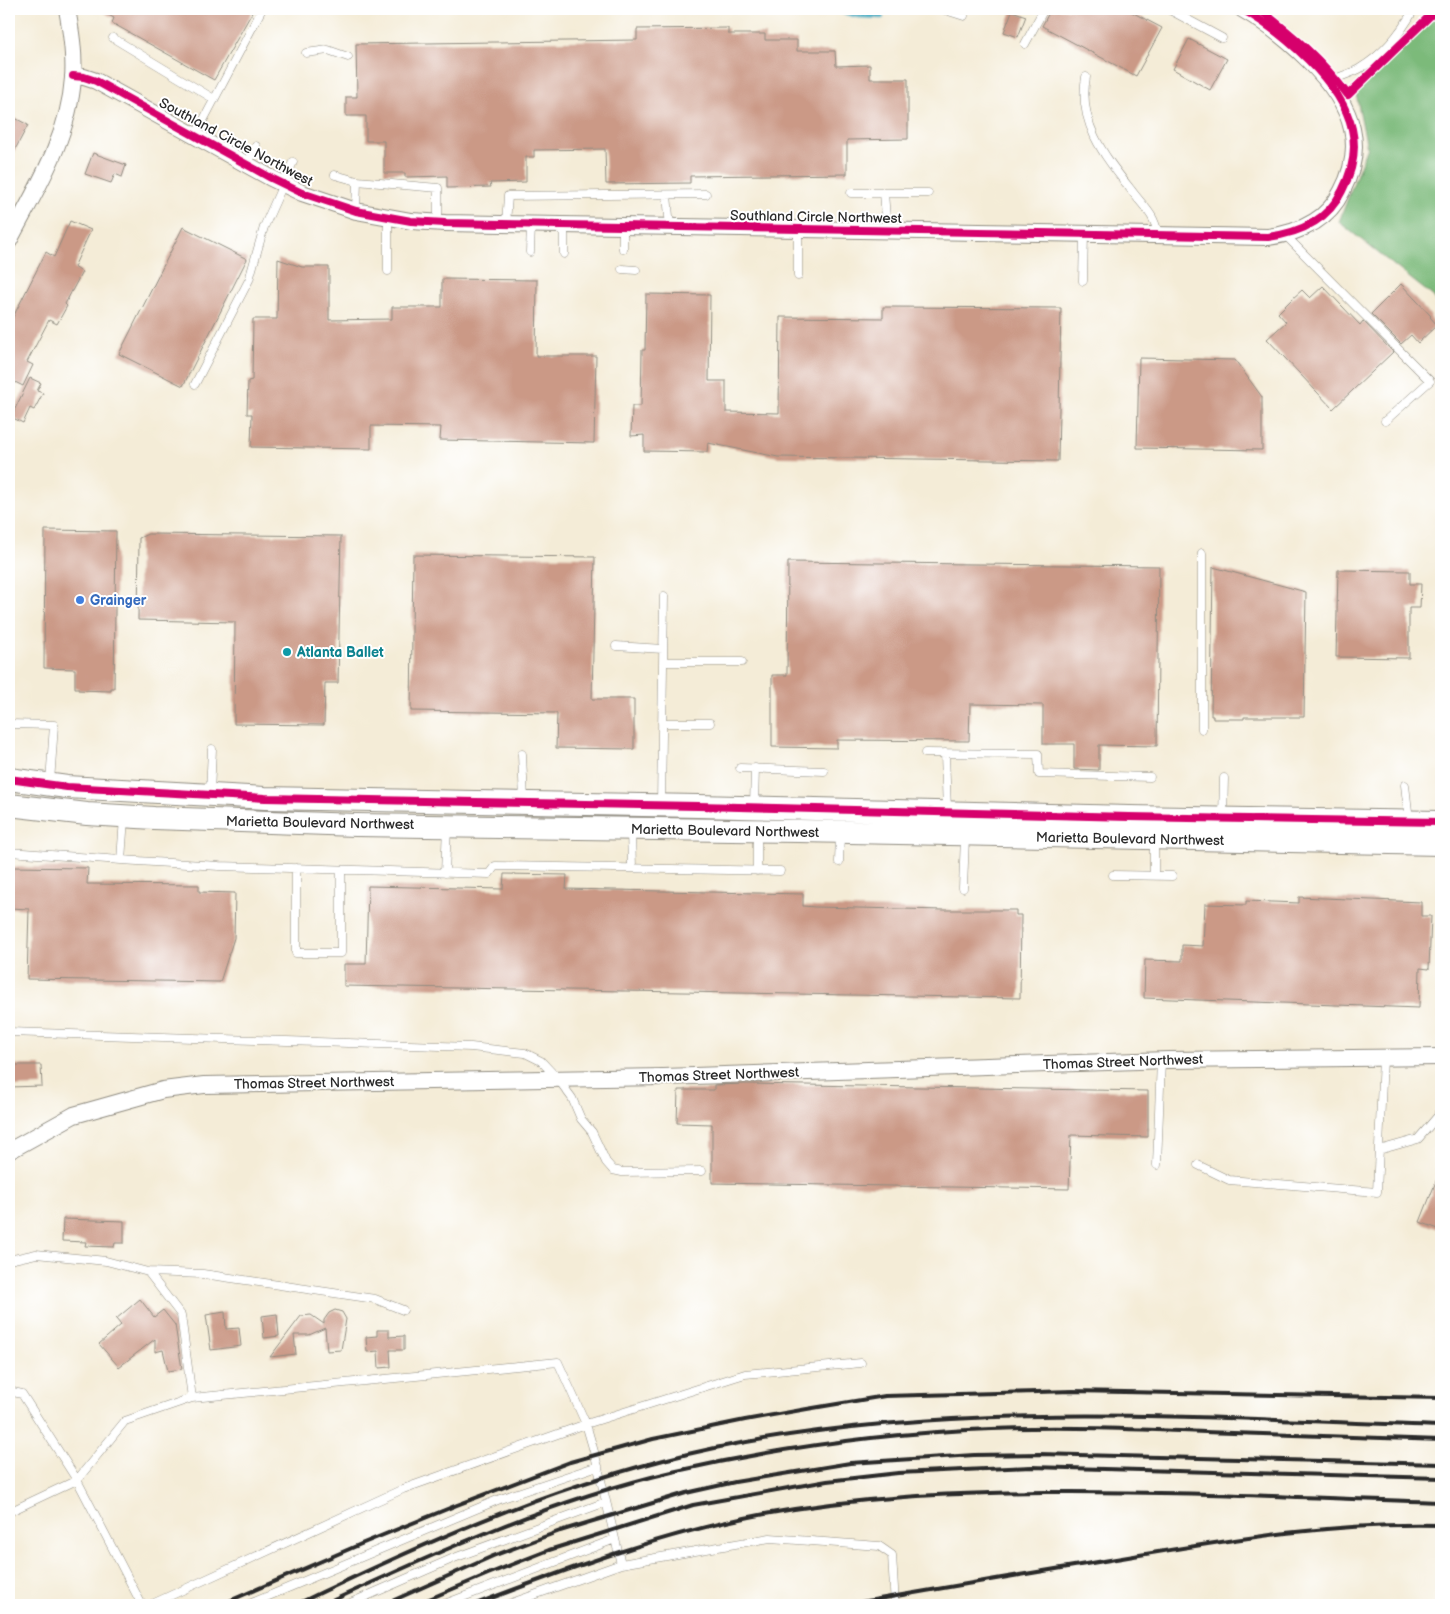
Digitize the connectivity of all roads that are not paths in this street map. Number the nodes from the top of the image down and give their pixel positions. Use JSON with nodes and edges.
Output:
{"nodes":[{"id":1,"x":67,"y":9,"type":"edge"},
{"id":2,"x":262,"y":9,"type":"edge"},
{"id":3,"x":942,"y":9,"type":"edge"},
{"id":4,"x":1044,"y":9,"type":"edge"},
{"id":5,"x":1168,"y":9,"type":"edge"},
{"id":6,"x":1242,"y":9,"type":"edge"},
{"id":7,"x":1414,"y":9,"type":"edge"},
{"id":8,"x":964,"y":16,"type":"dead end"},
{"id":9,"x":113,"y":38,"type":"dead end"},
{"id":10,"x":1222,"y":38,"type":"dead end"},
{"id":11,"x":1025,"y":44,"type":"dead end"},
{"id":12,"x":306,"y":53,"type":"dead end"},
{"id":13,"x":348,"y":56,"type":"dead end"},
{"id":14,"x":74,"y":76,"type":"junction"},
{"id":15,"x":1086,"y":77,"type":"dead end"},
{"id":16,"x":1326,"y":82,"type":"junction"},
{"id":17,"x":214,"y":99,"type":"junction"},
{"id":18,"x":195,"y":136,"type":"junction"},
{"id":19,"x":256,"y":146,"type":"dead end"},
{"id":20,"x":293,"y":162,"type":"dead end"},
{"id":21,"x":247,"y":164,"type":"junction"},
{"id":22,"x":335,"y":175,"type":"dead end"},
{"id":23,"x":357,"y":181,"type":"junction"},
{"id":24,"x":283,"y":184,"type":"junction"},
{"id":25,"x":851,"y":193,"type":"dead end"},
{"id":26,"x":884,"y":193,"type":"junction"},
{"id":27,"x":928,"y":193,"type":"dead end"},
{"id":28,"x":668,"y":194,"type":"junction"},
{"id":29,"x":706,"y":194,"type":"dead end"},
{"id":30,"x":356,"y":211,"type":"junction"},
{"id":31,"x":388,"y":217,"type":"junction"},
{"id":32,"x":438,"y":223,"type":"junction"},
{"id":33,"x":506,"y":224,"type":"junction"},
{"id":34,"x":531,"y":225,"type":"junction"},
{"id":35,"x":564,"y":225,"type":"junction"},
{"id":36,"x":623,"y":226,"type":"junction"},
{"id":37,"x":670,"y":227,"type":"junction"},
{"id":38,"x":798,"y":229,"type":"junction"},
{"id":39,"x":887,"y":230,"type":"junction"},
{"id":40,"x":1084,"y":234,"type":"junction"},
{"id":41,"x":1158,"y":234,"type":"junction"},
{"id":42,"x":1285,"y":235,"type":"junction"},
{"id":43,"x":9,"y":241,"type":"edge"},
{"id":44,"x":623,"y":249,"type":"dead end"},
{"id":45,"x":530,"y":252,"type":"dead end"},
{"id":46,"x":564,"y":254,"type":"dead end"},
{"id":47,"x":622,"y":269,"type":"dead end"},
{"id":48,"x":636,"y":270,"type":"dead end"},
{"id":49,"x":388,"y":271,"type":"dead end"},
{"id":50,"x":798,"y":276,"type":"dead end"},
{"id":51,"x":1082,"y":281,"type":"dead end"},
{"id":52,"x":195,"y":384,"type":"dead end"},
{"id":53,"x":1385,"y":421,"type":"dead end"},
{"id":54,"x":1202,"y":553,"type":"dead end"},
{"id":55,"x":664,"y":596,"type":"dead end"},
{"id":56,"x":616,"y":646,"type":"dead end"},
{"id":57,"x":663,"y":649,"type":"junction"},
{"id":58,"x":663,"y":662,"type":"junction"},
{"id":59,"x":742,"y":662,"type":"dead end"},
{"id":60,"x":710,"y":722,"type":"dead end"},
{"id":61,"x":662,"y":723,"type":"junction"},
{"id":62,"x":9,"y":724,"type":"edge"},
{"id":63,"x":1202,"y":729,"type":"dead end"},
{"id":64,"x":212,"y":749,"type":"dead end"},
{"id":65,"x":925,"y":753,"type":"dead end"},
{"id":66,"x":945,"y":753,"type":"junction"},
{"id":67,"x":522,"y":754,"type":"dead end"},
{"id":68,"x":740,"y":768,"type":"dead end"},
{"id":69,"x":755,"y":768,"type":"junction"},
{"id":70,"x":824,"y":771,"type":"dead end"},
{"id":71,"x":1150,"y":777,"type":"dead end"},
{"id":72,"x":1224,"y":778,"type":"dead end"},
{"id":73,"x":9,"y":779,"type":"edge"},
{"id":74,"x":50,"y":784,"type":"junction"},
{"id":75,"x":1406,"y":785,"type":"dead end"},
{"id":76,"x":210,"y":795,"type":"junction"},
{"id":77,"x":524,"y":803,"type":"junction"},
{"id":78,"x":9,"y":805,"type":"edge"},
{"id":79,"x":661,"y":806,"type":"junction"},
{"id":80,"x":754,"y":808,"type":"junction"},
{"id":81,"x":948,"y":813,"type":"junction"},
{"id":82,"x":124,"y":816,"type":"junction"},
{"id":83,"x":1223,"y":819,"type":"junction"},
{"id":84,"x":1410,"y":822,"type":"junction"},
{"id":85,"x":1441,"y":822,"type":"edge"},
{"id":86,"x":447,"y":826,"type":"junction"},
{"id":87,"x":631,"y":829,"type":"junction"},
{"id":88,"x":757,"y":831,"type":"junction"},
{"id":89,"x":840,"y":832,"type":"junction"},
{"id":90,"x":965,"y":835,"type":"junction"},
{"id":91,"x":1154,"y":840,"type":"junction"},
{"id":92,"x":1441,"y":844,"type":"edge"},
{"id":93,"x":9,"y":852,"type":"edge"},
{"id":94,"x":121,"y":860,"type":"junction"},
{"id":95,"x":839,"y":862,"type":"dead end"},
{"id":96,"x":296,"y":868,"type":"junction"},
{"id":97,"x":632,"y":868,"type":"junction"},
{"id":98,"x":341,"y":870,"type":"junction"},
{"id":99,"x":757,"y":871,"type":"junction"},
{"id":100,"x":780,"y":871,"type":"dead end"},
{"id":101,"x":445,"y":873,"type":"junction"},
{"id":102,"x":1113,"y":875,"type":"dead end"},
{"id":103,"x":1154,"y":875,"type":"junction"},
{"id":104,"x":1172,"y":876,"type":"dead end"},
{"id":105,"x":963,"y":888,"type":"dead end"},
{"id":106,"x":9,"y":1032,"type":"edge"},
{"id":107,"x":1441,"y":1057,"type":"edge"},
{"id":108,"x":1383,"y":1058,"type":"junction"},
{"id":109,"x":1161,"y":1060,"type":"junction"},
{"id":110,"x":558,"y":1079,"type":"junction"},
{"id":111,"x":1441,"y":1106,"type":"edge"},
{"id":112,"x":1379,"y":1150,"type":"junction"},
{"id":113,"x":9,"y":1151,"type":"edge"},
{"id":114,"x":1157,"y":1165,"type":"dead end"},
{"id":115,"x":1198,"y":1165,"type":"dead end"},
{"id":116,"x":702,"y":1171,"type":"dead end"},
{"id":117,"x":9,"y":1260,"type":"edge"},
{"id":118,"x":148,"y":1272,"type":"junction"},
{"id":119,"x":403,"y":1310,"type":"dead end"},
{"id":120,"x":862,"y":1363,"type":"dead end"},
{"id":121,"x":9,"y":1391,"type":"edge"},
{"id":122,"x":192,"y":1398,"type":"junction"},
{"id":123,"x":586,"y":1424,"type":"junction"},
{"id":124,"x":598,"y":1466,"type":"junction"},
{"id":125,"x":77,"y":1480,"type":"junction"},
{"id":126,"x":606,"y":1502,"type":"junction"},
{"id":127,"x":9,"y":1512,"type":"edge"},
{"id":128,"x":615,"y":1539,"type":"junction"},
{"id":129,"x":621,"y":1564,"type":"junction"},
{"id":130,"x":142,"y":1605,"type":"edge"},
{"id":131,"x":150,"y":1605,"type":"edge"},
{"id":132,"x":247,"y":1605,"type":"edge"},
{"id":133,"x":346,"y":1605,"type":"edge"},
{"id":134,"x":442,"y":1605,"type":"edge"},
{"id":135,"x":506,"y":1605,"type":"edge"},
{"id":136,"x":895,"y":1605,"type":"edge"}],
"edges":[{"from":1,"to":14,"type":"street"},
{"from":2,"to":17,"type":"lane"},
{"from":3,"to":8,"type":"lane"},
{"from":4,"to":11,"type":"lane"},
{"from":5,"to":10,"type":"lane"},
{"from":6,"to":16,"type":"street","name":"Southland Circle Northwest"},
{"from":7,"to":16,"type":"lane"},
{"from":9,"to":17,"type":"lane"},
{"from":12,"to":13,"type":"lane"},
{"from":14,"to":18,"type":"street","name":"Southland Circle Northwest"},
{"from":14,"to":43,"type":"street"},
{"from":15,"to":41,"type":"lane"},
{"from":16,"to":42,"type":"street","name":"Southland Circle Northwest"},
{"from":17,"to":18,"type":"lane"},
{"from":18,"to":21,"type":"street","name":"Southland Circle Northwest"},
{"from":19,"to":21,"type":"lane"},
{"from":20,"to":24,"type":"lane"},
{"from":21,"to":24,"type":"street","name":"Southland Circle Northwest"},
{"from":22,"to":23,"type":"lane"},
{"from":23,"to":30,"type":"lane"},
{"from":23,"to":32,"type":"lane"},
{"from":24,"to":30,"type":"street","name":"Southland Circle Northwest"},
{"from":24,"to":52,"type":"lane"},
{"from":25,"to":26,"type":"lane"},
{"from":26,"to":27,"type":"lane"},
{"from":26,"to":39,"type":"lane"},
{"from":28,"to":29,"type":"lane"},
{"from":28,"to":33,"type":"lane"},
{"from":28,"to":37,"type":"lane"},
{"from":30,"to":31,"type":"street","name":"Southland Circle Northwest"},
{"from":31,"to":32,"type":"street","name":"Southland Circle Northwest"},
{"from":31,"to":49,"type":"lane"},
{"from":32,"to":33,"type":"street","name":"Southland Circle Northwest"},
{"from":33,"to":34,"type":"street","name":"Southland Circle Northwest"},
{"from":34,"to":35,"type":"street","name":"Southland Circle Northwest"},
{"from":34,"to":45,"type":"lane"},
{"from":35,"to":36,"type":"street","name":"Southland Circle Northwest"},
{"from":35,"to":46,"type":"lane"},
{"from":36,"to":37,"type":"street","name":"Southland Circle Northwest"},
{"from":36,"to":44,"type":"lane"},
{"from":37,"to":38,"type":"street","name":"Southland Circle Northwest"},
{"from":38,"to":39,"type":"street","name":"Southland Circle Northwest"},
{"from":38,"to":50,"type":"lane"},
{"from":39,"to":40,"type":"street","name":"Southland Circle Northwest"},
{"from":40,"to":41,"type":"street","name":"Southland Circle Northwest"},
{"from":40,"to":51,"type":"lane"},
{"from":41,"to":42,"type":"street","name":"Southland Circle Northwest"},
{"from":42,"to":53,"type":"lane"},
{"from":47,"to":48,"type":"lane"},
{"from":54,"to":63,"type":"lane"},
{"from":55,"to":57,"type":"lane"},
{"from":56,"to":57,"type":"lane"},
{"from":57,"to":58,"type":"lane"},
{"from":58,"to":59,"type":"lane"},
{"from":58,"to":61,"type":"lane"},
{"from":60,"to":61,"type":"lane"},
{"from":61,"to":79,"type":"lane"},
{"from":62,"to":74,"type":"lane"},
{"from":64,"to":76,"type":"lane"},
{"from":65,"to":66,"type":"lane"},
{"from":66,"to":71,"type":"lane"},
{"from":66,"to":81,"type":"lane"},
{"from":67,"to":77,"type":"lane"},
{"from":68,"to":69,"type":"lane"},
{"from":69,"to":70,"type":"lane"},
{"from":69,"to":80,"type":"lane"},
{"from":72,"to":83,"type":"lane"},
{"from":73,"to":74,"type":"main road"},
{"from":74,"to":76,"type":"main road"},
{"from":75,"to":84,"type":"lane"},
{"from":76,"to":77,"type":"main road"},
{"from":77,"to":79,"type":"main road"},
{"from":78,"to":82,"type":"main road","name":"Marietta Boulevard Northwest"},
{"from":79,"to":80,"type":"main road"},
{"from":80,"to":81,"type":"main road"},
{"from":81,"to":83,"type":"main road"},
{"from":82,"to":86,"type":"main road","name":"Marietta Boulevard Northwest"},
{"from":82,"to":94,"type":"lane"},
{"from":83,"to":84,"type":"main road"},
{"from":84,"to":85,"type":"main road"},
{"from":86,"to":87,"type":"main road","name":"Marietta Boulevard Northwest"},
{"from":86,"to":101,"type":"lane"},
{"from":87,"to":88,"type":"main road","name":"Marietta Boulevard Northwest"},
{"from":87,"to":97,"type":"lane"},
{"from":88,"to":89,"type":"main road","name":"Marietta Boulevard Northwest"},
{"from":88,"to":99,"type":"lane"},
{"from":89,"to":90,"type":"main road","name":"Marietta Boulevard Northwest"},
{"from":89,"to":95,"type":"lane"},
{"from":90,"to":91,"type":"main road","name":"Marietta Boulevard Northwest"},
{"from":90,"to":105,"type":"lane"},
{"from":91,"to":92,"type":"main road","name":"Marietta Boulevard Northwest"},
{"from":91,"to":103,"type":"lane"},
{"from":93,"to":94,"type":"lane"},
{"from":94,"to":96,"type":"lane"},
{"from":96,"to":98,"type":"lane"},
{"from":96,"to":98,"type":"lane"},
{"from":97,"to":99,"type":"lane"},
{"from":97,"to":101,"type":"lane"},
{"from":98,"to":101,"type":"lane"},
{"from":99,"to":100,"type":"lane"},
{"from":102,"to":103,"type":"lane"},
{"from":103,"to":104,"type":"lane"},
{"from":106,"to":110,"type":"lane"},
{"from":107,"to":108,"type":"street","name":"Thomas Street Northwest"},
{"from":108,"to":109,"type":"street","name":"Thomas Street Northwest"},
{"from":108,"to":112,"type":"lane"},
{"from":109,"to":110,"type":"street","name":"Thomas Street Northwest"},
{"from":109,"to":114,"type":"lane"},
{"from":110,"to":113,"type":"street","name":"Thomas Street Northwest"},
{"from":110,"to":116,"type":"lane"},
{"from":111,"to":112,"type":"lane"},
{"from":112,"to":115,"type":"lane"},
{"from":117,"to":118,"type":"lane"},
{"from":118,"to":119,"type":"lane"},
{"from":118,"to":122,"type":"lane"},
{"from":120,"to":123,"type":"lane"},
{"from":121,"to":125,"type":"lane"},
{"from":122,"to":123,"type":"lane"},
{"from":122,"to":125,"type":"lane"},
{"from":123,"to":124,"type":"lane"},
{"from":123,"to":131,"type":"lane"},
{"from":124,"to":126,"type":"lane"},
{"from":124,"to":132,"type":"lane"},
{"from":125,"to":127,"type":"lane"},
{"from":125,"to":130,"type":"lane"},
{"from":126,"to":128,"type":"lane"},
{"from":126,"to":133,"type":"lane"},
{"from":128,"to":129,"type":"lane"},
{"from":128,"to":134,"type":"lane"},
{"from":129,"to":135,"type":"lane"},
{"from":129,"to":136,"type":"lane"}]}
